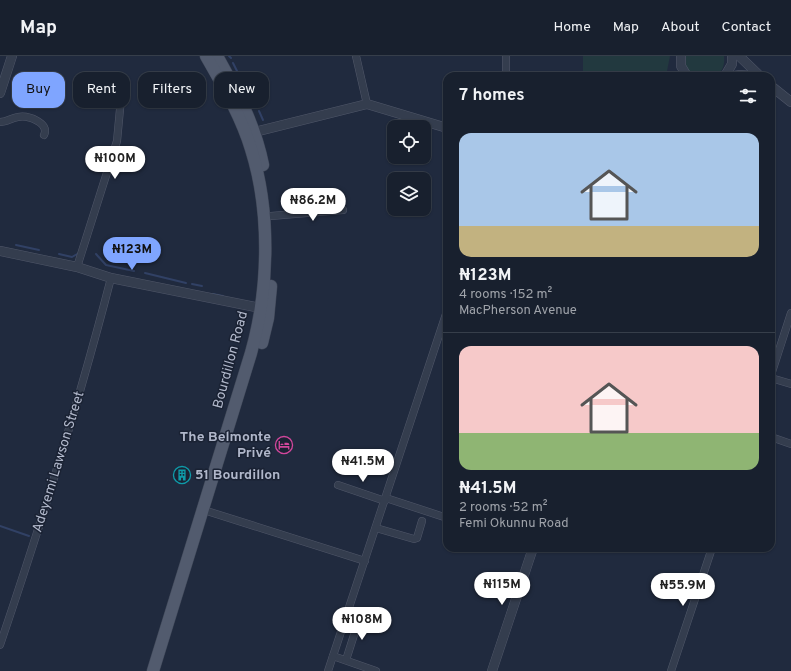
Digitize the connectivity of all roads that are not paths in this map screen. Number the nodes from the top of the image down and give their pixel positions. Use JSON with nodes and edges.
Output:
{"nodes":[{"id":1,"x":12,"y":56,"type":"edge"},
{"id":2,"x":206,"y":56,"type":"edge"},
{"id":3,"x":217,"y":56,"type":"edge"},
{"id":4,"x":356,"y":56,"type":"edge"},
{"id":5,"x":506,"y":56,"type":"edge"},
{"id":6,"x":681,"y":56,"type":"edge"},
{"id":7,"x":732,"y":56,"type":"edge"},
{"id":8,"x":739,"y":56,"type":"edge"},
{"id":9,"x":506,"y":72,"type":"edge"},
{"id":10,"x":684,"y":72,"type":"edge"},
{"id":11,"x":727,"y":72,"type":"edge"},
{"id":12,"x":756,"y":72,"type":"edge"},
{"id":13,"x":775,"y":89,"type":"edge"},
{"id":14,"x":0,"y":93,"type":"edge"},
{"id":15,"x":791,"y":102,"type":"edge"},
{"id":16,"x":367,"y":104,"type":"junction"},
{"id":17,"x":120,"y":108,"type":"edge"},
{"id":18,"x":0,"y":122,"type":"edge"},
{"id":19,"x":443,"y":127,"type":"edge"},
{"id":20,"x":256,"y":132,"type":"junction"},
{"id":21,"x":44,"y":135,"type":"dead end"},
{"id":22,"x":343,"y":210,"type":"dead end"},
{"id":23,"x":271,"y":216,"type":"junction"},
{"id":24,"x":0,"y":251,"type":"edge"},
{"id":25,"x":77,"y":267,"type":"junction"},
{"id":26,"x":111,"y":278,"type":"junction"},
{"id":27,"x":260,"y":308,"type":"junction"},
{"id":28,"x":791,"y":313,"type":"edge"},
{"id":29,"x":443,"y":323,"type":"edge"},
{"id":30,"x":775,"y":364,"type":"edge"},
{"id":31,"x":775,"y":378,"type":"edge"},
{"id":32,"x":791,"y":384,"type":"edge"},
{"id":33,"x":775,"y":438,"type":"edge"},
{"id":34,"x":791,"y":444,"type":"edge"},
{"id":35,"x":338,"y":486,"type":"dead end"},
{"id":36,"x":385,"y":499,"type":"junction"},
{"id":37,"x":210,"y":512,"type":"junction"},
{"id":38,"x":443,"y":517,"type":"edge"},
{"id":39,"x":422,"y":521,"type":"dead end"},
{"id":40,"x":376,"y":528,"type":"junction"},
{"id":41,"x":532,"y":552,"type":"edge"},
{"id":42,"x":711,"y":552,"type":"edge"},
{"id":43,"x":365,"y":561,"type":"junction"},
{"id":44,"x":360,"y":616,"type":"dead end"},
{"id":45,"x":0,"y":645,"type":"edge"},
{"id":46,"x":333,"y":656,"type":"junction"},
{"id":47,"x":346,"y":660,"type":"junction"},
{"id":48,"x":153,"y":671,"type":"edge"},
{"id":49,"x":161,"y":671,"type":"edge"},
{"id":50,"x":328,"y":671,"type":"edge"},
{"id":51,"x":376,"y":671,"type":"edge"},
{"id":52,"x":492,"y":671,"type":"edge"},
{"id":53,"x":671,"y":671,"type":"edge"}],
"edges":[{"from":1,"to":14,"type":"street"},
{"from":2,"to":27,"type":"main road","name":"Bourdillon Road"},
{"from":3,"to":20,"type":"main road","name":"Bourdillon Road"},
{"from":4,"to":16,"type":"street"},
{"from":5,"to":9,"type":"street"},
{"from":6,"to":10,"type":"street"},
{"from":7,"to":11,"type":"street"},
{"from":8,"to":12,"type":"street"},
{"from":13,"to":15,"type":"street"},
{"from":16,"to":19,"type":"street"},
{"from":16,"to":20,"type":"street"},
{"from":17,"to":25,"type":"street"},
{"from":18,"to":21,"type":"street"},
{"from":20,"to":23,"type":"main road","name":"Bourdillon Road"},
{"from":22,"to":23,"type":"street"},
{"from":23,"to":37,"type":"main road","name":"Bourdillon Road"},
{"from":24,"to":25,"type":"street"},
{"from":25,"to":26,"type":"street"},
{"from":26,"to":27,"type":"street"},
{"from":26,"to":45,"type":"street","name":"Adeyemi Lawson Street"},
{"from":27,"to":48,"type":"main road","name":"Bourdillon Road"},
{"from":28,"to":30,"type":"street"},
{"from":29,"to":36,"type":"street"},
{"from":31,"to":32,"type":"street"},
{"from":33,"to":34,"type":"street"},
{"from":35,"to":36,"type":"street"},
{"from":36,"to":38,"type":"street"},
{"from":36,"to":40,"type":"street"},
{"from":37,"to":43,"type":"street"},
{"from":37,"to":49,"type":"main road","name":"Bourdillon Road"},
{"from":39,"to":40,"type":"street"},
{"from":40,"to":43,"type":"street"},
{"from":41,"to":52,"type":"street"},
{"from":42,"to":53,"type":"street"},
{"from":43,"to":46,"type":"street"},
{"from":44,"to":47,"type":"street"},
{"from":46,"to":47,"type":"street"},
{"from":46,"to":50,"type":"street"},
{"from":47,"to":51,"type":"street"}]}
